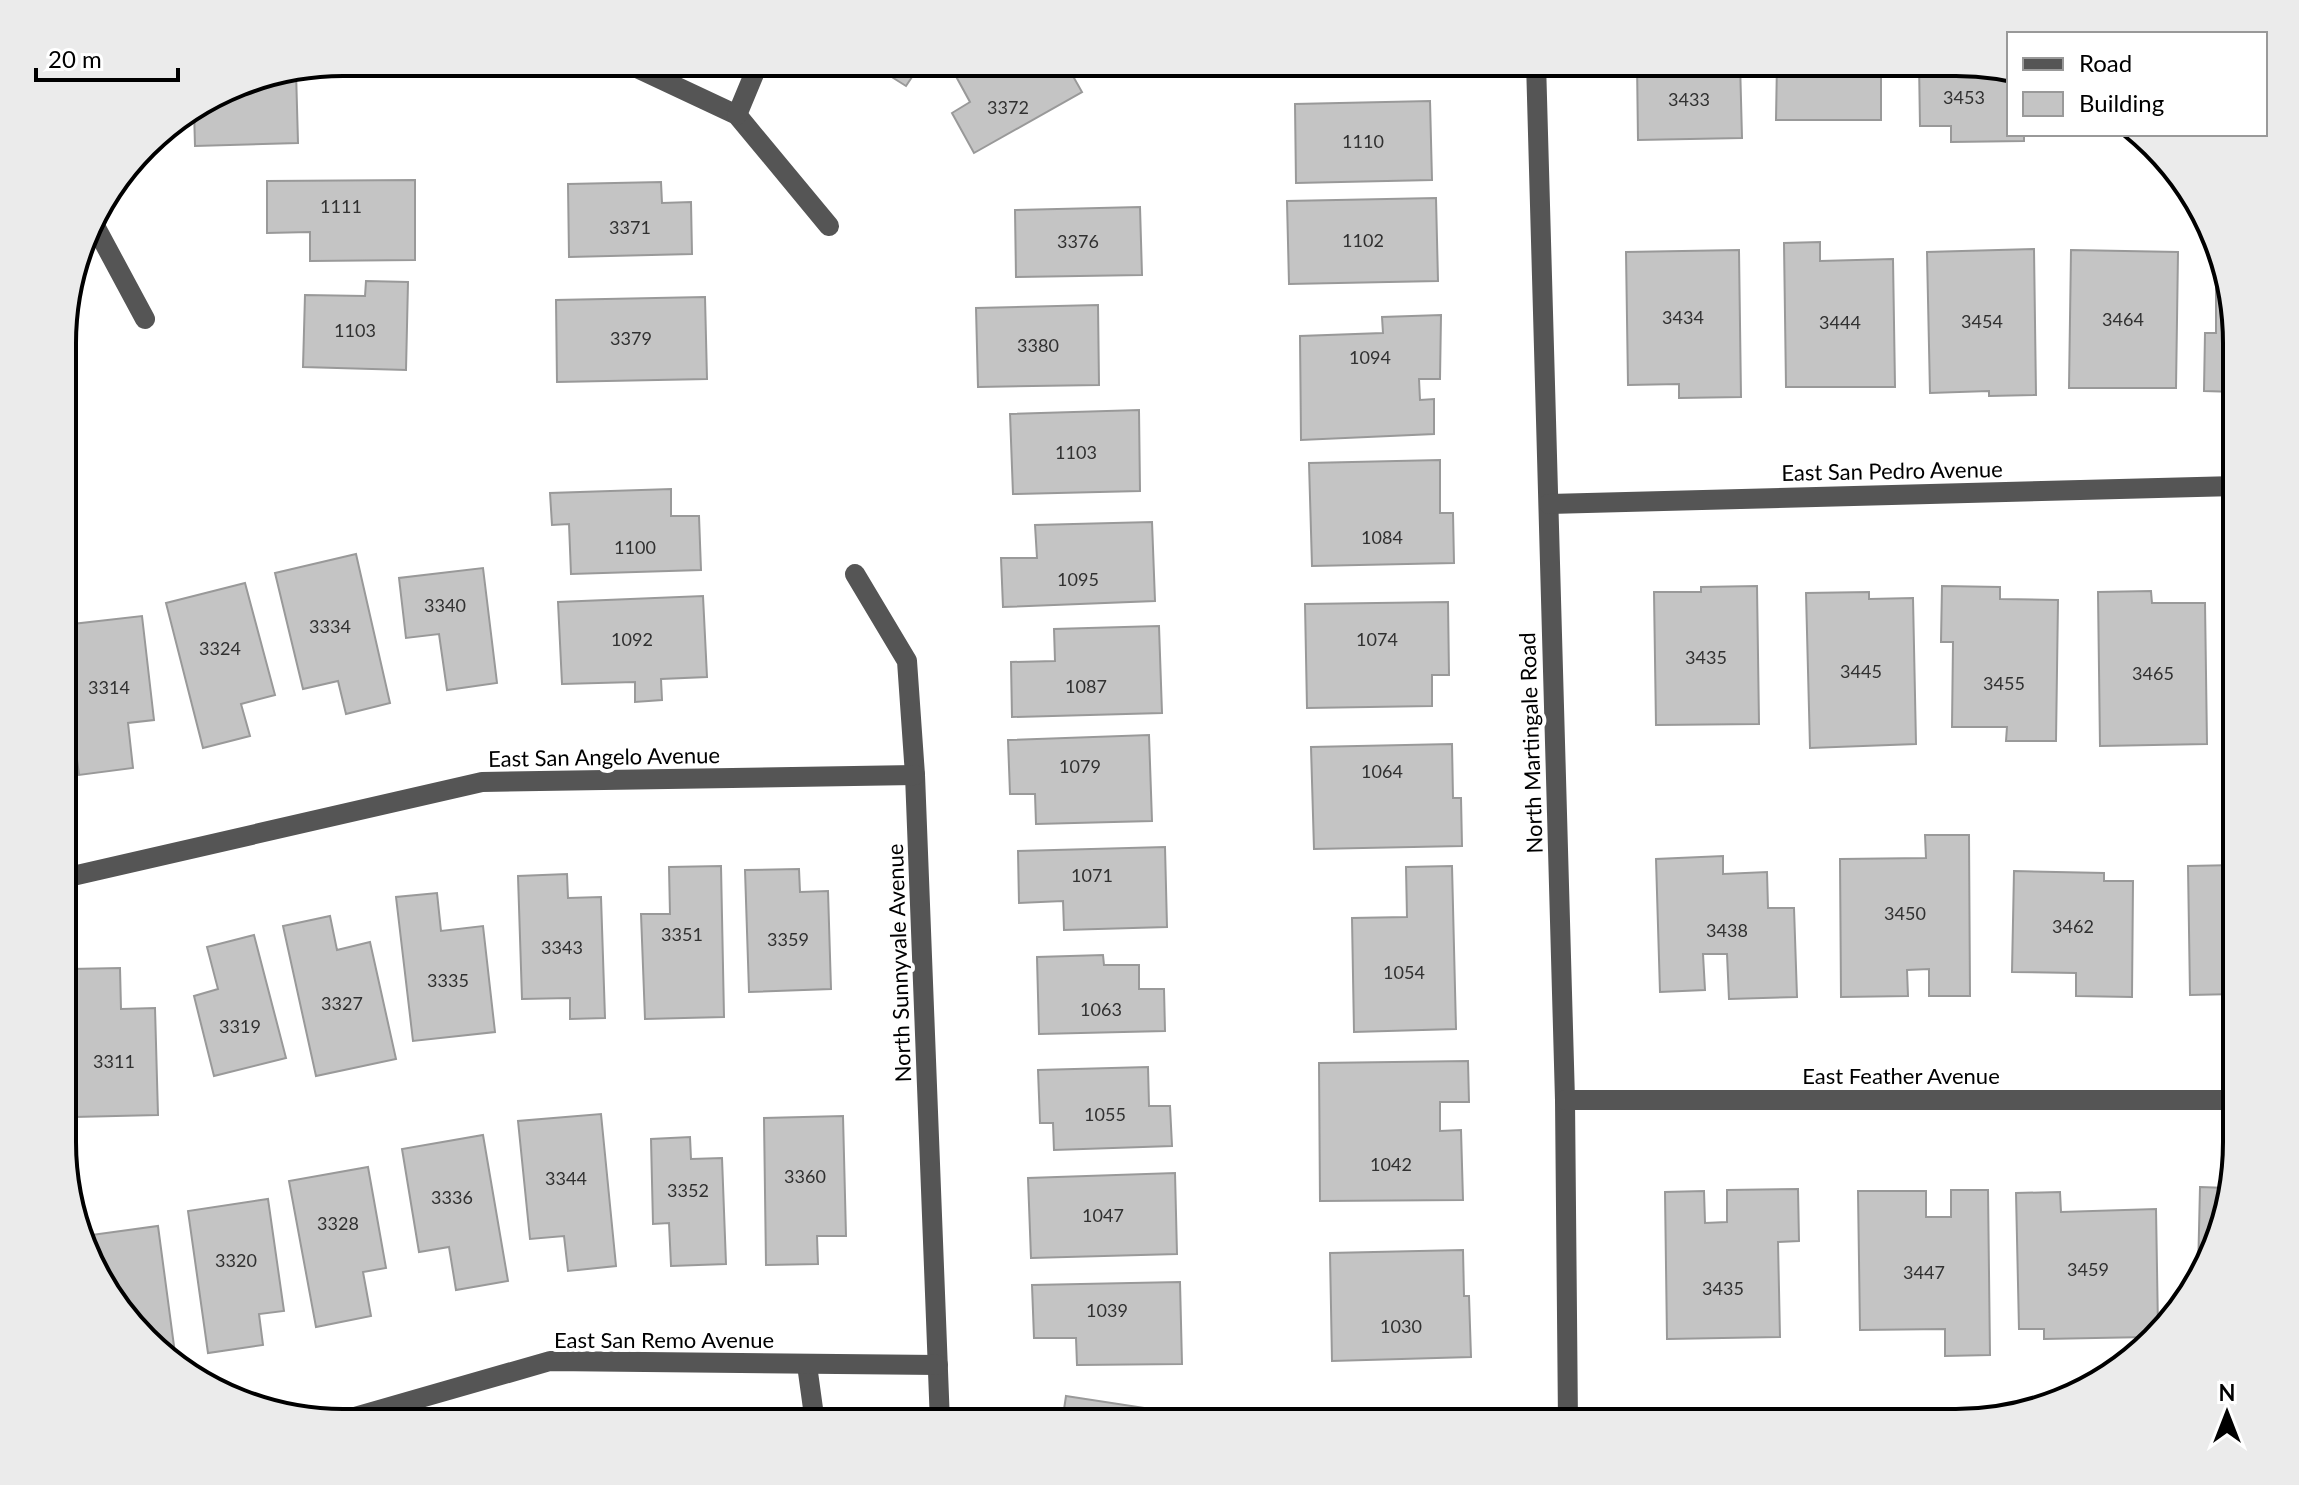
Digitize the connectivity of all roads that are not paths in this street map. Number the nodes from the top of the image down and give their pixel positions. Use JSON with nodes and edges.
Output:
{"nodes":[{"id":1,"x":654,"y":76,"type":"edge"},
{"id":2,"x":753,"y":76,"type":"edge"},
{"id":3,"x":1536,"y":76,"type":"edge"},
{"id":4,"x":737,"y":115,"type":"junction"},
{"id":5,"x":829,"y":226,"type":"dead end"},
{"id":6,"x":99,"y":234,"type":"edge"},
{"id":7,"x":145,"y":319,"type":"dead end"},
{"id":8,"x":2222,"y":486,"type":"edge"},
{"id":9,"x":1549,"y":504,"type":"junction"},
{"id":10,"x":855,"y":574,"type":"dead end"},
{"id":11,"x":915,"y":775,"type":"junction"},
{"id":12,"x":76,"y":875,"type":"edge"},
{"id":13,"x":1565,"y":1100,"type":"junction"},
{"id":14,"x":2222,"y":1100,"type":"edge"},
{"id":15,"x":807,"y":1365,"type":"junction"},
{"id":16,"x":938,"y":1365,"type":"junction"},
{"id":17,"x":1568,"y":1408,"type":"edge"},
{"id":18,"x":382,"y":1409,"type":"edge"},
{"id":19,"x":813,"y":1409,"type":"edge"},
{"id":20,"x":940,"y":1409,"type":"edge"}],
"edges":[{"from":1,"to":4,"type":"street"},
{"from":2,"to":4,"type":"street"},
{"from":3,"to":9,"type":"street","name":"North Martingale Road"},
{"from":4,"to":5,"type":"street"},
{"from":6,"to":7,"type":"street"},
{"from":8,"to":9,"type":"street","name":"East San Pedro Avenue"},
{"from":9,"to":13,"type":"street","name":"North Martingale Road"},
{"from":10,"to":11,"type":"street","name":"North Sunnyvale Avenue"},
{"from":11,"to":12,"type":"street","name":"East San Angelo Avenue"},
{"from":11,"to":16,"type":"street","name":"North Sunnyvale Avenue"},
{"from":13,"to":14,"type":"street","name":"East Feather Avenue"},
{"from":13,"to":17,"type":"street","name":"North Martingale Road"},
{"from":15,"to":16,"type":"street","name":"East San Remo Avenue"},
{"from":15,"to":18,"type":"street","name":"East San Remo Avenue"},
{"from":15,"to":19,"type":"street"},
{"from":16,"to":20,"type":"street"}]}
